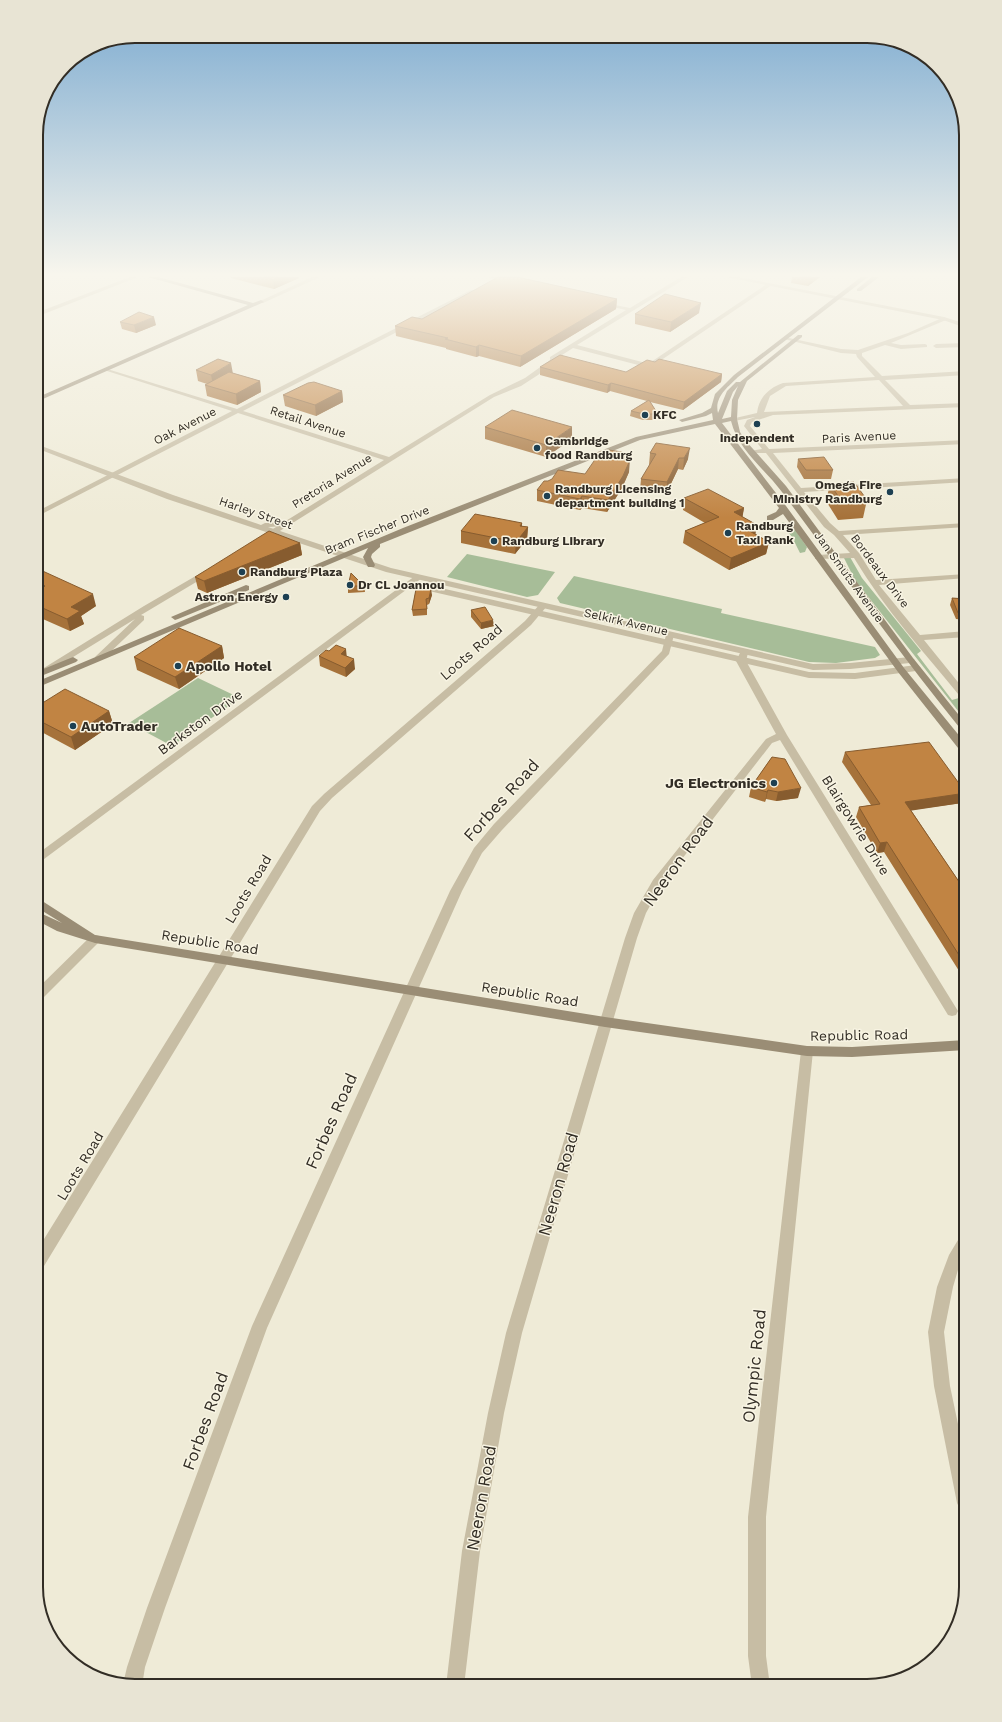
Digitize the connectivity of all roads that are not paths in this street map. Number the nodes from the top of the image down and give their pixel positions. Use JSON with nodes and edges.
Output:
{"nodes":[{"id":1,"x":133,"y":357,"type":"edge"},
{"id":2,"x":343,"y":357,"type":"edge"},
{"id":3,"x":556,"y":357,"type":"edge"},
{"id":4,"x":617,"y":357,"type":"edge"},
{"id":5,"x":663,"y":357,"type":"edge"},
{"id":6,"x":760,"y":357,"type":"edge"},
{"id":7,"x":773,"y":357,"type":"edge"},
{"id":8,"x":860,"y":357,"type":"edge"},
{"id":9,"x":106,"y":369,"type":"junction"},
{"id":10,"x":959,"y":373,"type":"edge"},
{"id":11,"x":882,"y":377,"type":"junction"},
{"id":12,"x":744,"y":380,"type":"junction"},
{"id":13,"x":43,"y":397,"type":"edge"},
{"id":14,"x":959,"y":405,"type":"edge"},
{"id":15,"x":909,"y":408,"type":"junction"},
{"id":16,"x":240,"y":411,"type":"junction"},
{"id":17,"x":760,"y":414,"type":"junction"},
{"id":18,"x":772,"y":414,"type":"junction"},
{"id":19,"x":717,"y":415,"type":"junction"},
{"id":20,"x":734,"y":417,"type":"junction"},
{"id":21,"x":689,"y":426,"type":"junction"},
{"id":22,"x":725,"y":434,"type":"junction"},
{"id":23,"x":959,"y":442,"type":"edge"},
{"id":24,"x":43,"y":449,"type":"edge"},
{"id":25,"x":752,"y":452,"type":"junction"},
{"id":26,"x":767,"y":452,"type":"junction"},
{"id":27,"x":389,"y":459,"type":"junction"},
{"id":28,"x":113,"y":476,"type":"junction"},
{"id":29,"x":959,"y":480,"type":"edge"},
{"id":30,"x":800,"y":490,"type":"junction"},
{"id":31,"x":170,"y":497,"type":"junction"},
{"id":32,"x":783,"y":508,"type":"junction"},
{"id":33,"x":43,"y":511,"type":"edge"},
{"id":34,"x":770,"y":518,"type":"dead end"},
{"id":35,"x":254,"y":524,"type":"junction"},
{"id":36,"x":286,"y":524,"type":"junction"},
{"id":37,"x":959,"y":525,"type":"edge"},
{"id":38,"x":270,"y":533,"type":"junction"},
{"id":39,"x":837,"y":533,"type":"junction"},
{"id":40,"x":386,"y":539,"type":"junction"},
{"id":41,"x":257,"y":542,"type":"edge"},
{"id":42,"x":853,"y":552,"type":"junction"},
{"id":43,"x":832,"y":553,"type":"junction"},
{"id":44,"x":816,"y":554,"type":"junction"},
{"id":45,"x":334,"y":556,"type":"junction"},
{"id":46,"x":344,"y":556,"type":"junction"},
{"id":47,"x":324,"y":557,"type":"junction"},
{"id":48,"x":371,"y":565,"type":"junction"},
{"id":49,"x":215,"y":568,"type":"edge"},
{"id":50,"x":959,"y":577,"type":"edge"},
{"id":51,"x":415,"y":581,"type":"junction"},
{"id":52,"x":873,"y":583,"type":"junction"},
{"id":53,"x":184,"y":587,"type":"junction"},
{"id":54,"x":540,"y":610,"type":"junction"},
{"id":55,"x":959,"y":635,"type":"edge"},
{"id":56,"x":916,"y":638,"type":"junction"},
{"id":57,"x":669,"y":639,"type":"junction"},
{"id":58,"x":111,"y":645,"type":"junction"},
{"id":59,"x":100,"y":657,"type":"junction"},
{"id":60,"x":742,"y":657,"type":"junction"},
{"id":61,"x":910,"y":660,"type":"junction"},
{"id":62,"x":895,"y":661,"type":"junction"},
{"id":63,"x":916,"y":668,"type":"junction"},
{"id":64,"x":901,"y":670,"type":"junction"},
{"id":65,"x":43,"y":672,"type":"edge"},
{"id":66,"x":43,"y":672,"type":"edge"},
{"id":67,"x":43,"y":682,"type":"edge"},
{"id":68,"x":959,"y":690,"type":"edge"},
{"id":69,"x":959,"y":721,"type":"edge"},
{"id":70,"x":782,"y":735,"type":"junction"},
{"id":71,"x":959,"y":742,"type":"edge"},
{"id":72,"x":43,"y":855,"type":"edge"},
{"id":73,"x":43,"y":906,"type":"edge"},
{"id":74,"x":43,"y":919,"type":"edge"},
{"id":75,"x":94,"y":939,"type":"junction"},
{"id":76,"x":223,"y":960,"type":"junction"},
{"id":77,"x":410,"y":990,"type":"junction"},
{"id":78,"x":43,"y":991,"type":"edge"},
{"id":79,"x":952,"y":1012,"type":"dead end"},
{"id":80,"x":605,"y":1022,"type":"junction"},
{"id":81,"x":959,"y":1046,"type":"edge"},
{"id":82,"x":807,"y":1051,"type":"junction"},
{"id":83,"x":959,"y":1252,"type":"edge"},
{"id":84,"x":43,"y":1255,"type":"edge"},
{"id":85,"x":959,"y":1469,"type":"edge"},
{"id":86,"x":133,"y":1679,"type":"edge"},
{"id":87,"x":456,"y":1679,"type":"edge"},
{"id":88,"x":760,"y":1679,"type":"edge"}],
"edges":[{"from":1,"to":9,"type":"main road"},
{"from":2,"to":16,"type":"street","name":"Oak Avenue"},
{"from":3,"to":27,"type":"street","name":"Pretoria Avenue"},
{"from":4,"to":5,"type":"street"},
{"from":6,"to":19,"type":"main road"},
{"from":7,"to":12,"type":"main road"},
{"from":8,"to":11,"type":"street"},
{"from":9,"to":13,"type":"main road"},
{"from":9,"to":16,"type":"street","name":"Retail Avenue"},
{"from":10,"to":11,"type":"street"},
{"from":11,"to":15,"type":"street"},
{"from":11,"to":17,"type":"street"},
{"from":12,"to":19,"type":"main road"},
{"from":12,"to":20,"type":"main road"},
{"from":14,"to":15,"type":"street"},
{"from":15,"to":18,"type":"street"},
{"from":16,"to":27,"type":"street","name":"Retail Avenue"},
{"from":16,"to":28,"type":"street","name":"Oak Avenue"},
{"from":17,"to":18,"type":"street"},
{"from":17,"to":20,"type":"street"},
{"from":18,"to":26,"type":"street","name":"Bordeaux Drive"},
{"from":19,"to":20,"type":"main road","name":"Bram Fischer Drive"},
{"from":19,"to":21,"type":"main road","name":"Bram Fischer Drive"},
{"from":19,"to":22,"type":"main road","name":"Jan Smuts Avenue"},
{"from":19,"to":45,"type":"main road","name":"Bram Fischer Drive"},
{"from":20,"to":25,"type":"main road","name":"Jan Smuts Avenue"},
{"from":21,"to":22,"type":"main road"},
{"from":21,"to":40,"type":"main road","name":"Bram Fischer Drive"},
{"from":22,"to":32,"type":"main road","name":"Jan Smuts Avenue"},
{"from":23,"to":26,"type":"street","name":"Paris Avenue"},
{"from":24,"to":28,"type":"street","name":"Harley Street"},
{"from":25,"to":26,"type":"street","name":"Paris Avenue"},
{"from":25,"to":43,"type":"main road","name":"Jan Smuts Avenue"},
{"from":26,"to":30,"type":"street","name":"Bordeaux Drive"},
{"from":27,"to":36,"type":"street","name":"Pretoria Avenue"},
{"from":28,"to":31,"type":"street","name":"Harley Street"},
{"from":28,"to":33,"type":"street","name":"Oak Avenue"},
{"from":29,"to":30,"type":"street"},
{"from":30,"to":39,"type":"street","name":"Bordeaux Drive"},
{"from":31,"to":35,"type":"street","name":"Harley Street"},
{"from":31,"to":38,"type":"street","name":"Harley Street"},
{"from":32,"to":34,"type":"main road"},
{"from":32,"to":44,"type":"main road","name":"Jan Smuts Avenue"},
{"from":35,"to":36,"type":"street"},
{"from":35,"to":38,"type":"street","name":"Harley Street"},
{"from":36,"to":38,"type":"street","name":"Pretoria Avenue"},
{"from":37,"to":39,"type":"street"},
{"from":38,"to":41,"type":"street","name":"Pretoria Avenue"},
{"from":38,"to":45,"type":"street","name":"Harley Street"},
{"from":38,"to":47,"type":"street","name":"Harley Street"},
{"from":39,"to":42,"type":"street","name":"Bordeaux Drive"},
{"from":40,"to":46,"type":"main road","name":"Bram Fischer Drive"},
{"from":40,"to":48,"type":"main road"},
{"from":42,"to":43,"type":"street"},
{"from":42,"to":52,"type":"street","name":"Bordeaux Drive"},
{"from":43,"to":44,"type":"street"},
{"from":43,"to":61,"type":"main road","name":"Jan Smuts Avenue"},
{"from":44,"to":62,"type":"main road","name":"Jan Smuts Avenue"},
{"from":45,"to":46,"type":"main road","name":"Bram Fischer Drive"},
{"from":45,"to":47,"type":"street","name":"Harley Street"},
{"from":45,"to":51,"type":"street","name":"Selkirk Avenue"},
{"from":45,"to":59,"type":"main road","name":"Bram Fischer Drive"},
{"from":46,"to":48,"type":"street","name":"Selkirk Avenue"},
{"from":47,"to":58,"type":"main road","name":"Bram Fischer Drive"},
{"from":48,"to":51,"type":"street","name":"Selkirk Avenue"},
{"from":49,"to":53,"type":"street"},
{"from":50,"to":52,"type":"street"},
{"from":51,"to":54,"type":"street","name":"Selkirk Avenue"},
{"from":51,"to":72,"type":"street","name":"Barkston Drive"},
{"from":52,"to":56,"type":"street","name":"Bordeaux Drive"},
{"from":53,"to":58,"type":"street"},
{"from":53,"to":66,"type":"street"},
{"from":54,"to":57,"type":"street","name":"Selkirk Avenue"},
{"from":54,"to":76,"type":"street","name":"Loots Road"},
{"from":55,"to":56,"type":"street"},
{"from":56,"to":68,"type":"street","name":"Bordeaux Drive"},
{"from":57,"to":60,"type":"street","name":"Selkirk Avenue"},
{"from":57,"to":77,"type":"street","name":"Forbes Road"},
{"from":58,"to":59,"type":"street"},
{"from":58,"to":65,"type":"main road","name":"Bram Fischer Drive"},
{"from":59,"to":67,"type":"main road","name":"Bram Fischer Drive"},
{"from":60,"to":62,"type":"street","name":"Selkirk Avenue"},
{"from":60,"to":64,"type":"street","name":"Selkirk Avenue"},
{"from":60,"to":70,"type":"street","name":"Blairgowrie Drive"},
{"from":61,"to":62,"type":"street","name":"Selkirk Avenue"},
{"from":61,"to":63,"type":"main road","name":"Jan Smuts Avenue"},
{"from":62,"to":64,"type":"main road","name":"Jan Smuts Avenue"},
{"from":63,"to":64,"type":"street","name":"Selkirk Avenue"},
{"from":63,"to":69,"type":"main road","name":"Jan Smuts Avenue"},
{"from":64,"to":71,"type":"main road","name":"Jan Smuts Avenue"},
{"from":70,"to":79,"type":"street","name":"Blairgowrie Drive"},
{"from":70,"to":80,"type":"street","name":"Neeron Road"},
{"from":73,"to":75,"type":"main road","name":"Republic Road"},
{"from":74,"to":75,"type":"main road","name":"Republic Road"},
{"from":75,"to":76,"type":"main road","name":"Republic Road"},
{"from":75,"to":78,"type":"street"},
{"from":76,"to":77,"type":"main road","name":"Republic Road"},
{"from":76,"to":84,"type":"street","name":"Loots Road"},
{"from":77,"to":80,"type":"main road","name":"Republic Road"},
{"from":77,"to":86,"type":"street","name":"Forbes Road"},
{"from":80,"to":82,"type":"main road","name":"Republic Road"},
{"from":80,"to":87,"type":"street","name":"Neeron Road"},
{"from":81,"to":82,"type":"main road","name":"Republic Road"},
{"from":82,"to":88,"type":"street","name":"Olympic Road"},
{"from":83,"to":85,"type":"street"}]}
